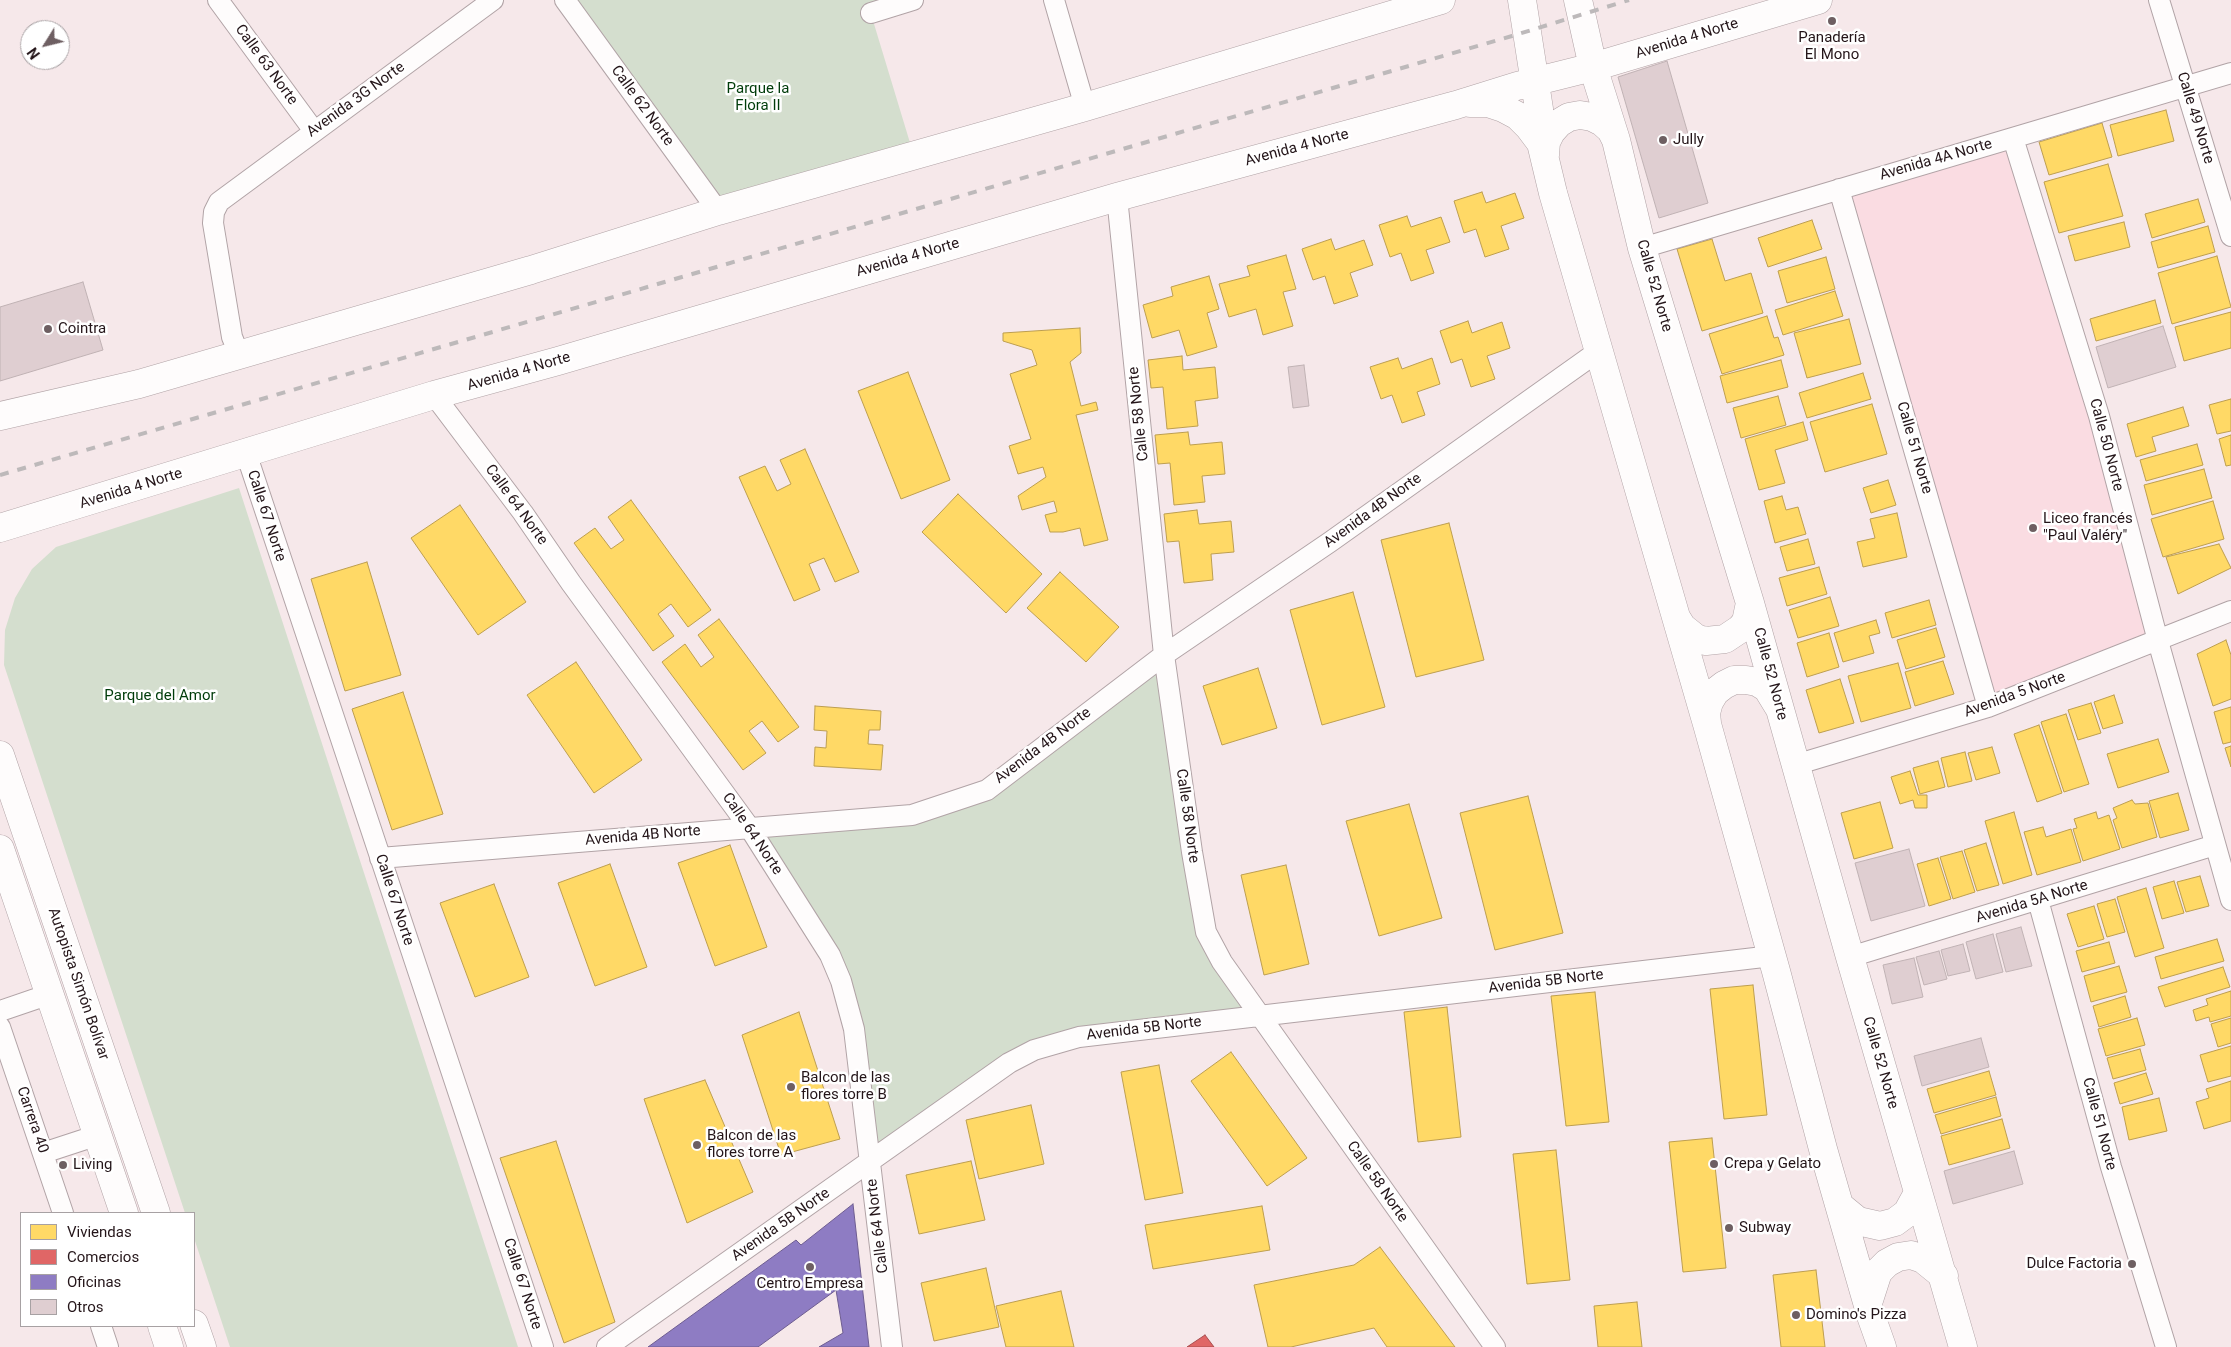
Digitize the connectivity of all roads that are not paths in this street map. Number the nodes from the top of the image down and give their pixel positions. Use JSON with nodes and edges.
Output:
{"nodes":[{"id":1,"x":218,"y":0,"type":"edge"},
{"id":2,"x":493,"y":0,"type":"edge"},
{"id":3,"x":566,"y":0,"type":"edge"},
{"id":4,"x":913,"y":0,"type":"edge"},
{"id":5,"x":1054,"y":0,"type":"edge"},
{"id":6,"x":1441,"y":0,"type":"edge"},
{"id":7,"x":1522,"y":0,"type":"edge"},
{"id":8,"x":1578,"y":0,"type":"edge"},
{"id":9,"x":1818,"y":0,"type":"edge"},
{"id":10,"x":2159,"y":0,"type":"edge"},
{"id":11,"x":871,"y":13,"type":"dead end"},
{"id":12,"x":1593,"y":67,"type":"junction"},
{"id":13,"x":2231,"y":73,"type":"edge"},
{"id":14,"x":1534,"y":82,"type":"junction"},
{"id":15,"x":2186,"y":86,"type":"junction"},
{"id":16,"x":1456,"y":105,"type":"junction"},
{"id":17,"x":1085,"y":107,"type":"junction"},
{"id":18,"x":314,"y":131,"type":"junction"},
{"id":19,"x":2013,"y":138,"type":"junction"},
{"id":20,"x":1616,"y":140,"type":"junction"},
{"id":21,"x":1543,"y":149,"type":"junction"},
{"id":22,"x":1839,"y":189,"type":"junction"},
{"id":23,"x":1117,"y":197,"type":"junction"},
{"id":24,"x":718,"y":211,"type":"junction"},
{"id":25,"x":2231,"y":236,"type":"edge"},
{"id":26,"x":1642,"y":248,"type":"junction"},
{"id":27,"x":1600,"y":350,"type":"junction"},
{"id":28,"x":239,"y":354,"type":"junction"},
{"id":29,"x":434,"y":395,"type":"junction"},
{"id":30,"x":0,"y":416,"type":"edge"},
{"id":31,"x":246,"y":453,"type":"junction"},
{"id":32,"x":12,"y":525,"type":"edge"},
{"id":33,"x":0,"y":548,"type":"edge"},
{"id":34,"x":1750,"y":603,"type":"junction"},
{"id":35,"x":2231,"y":611,"type":"edge"},
{"id":36,"x":1677,"y":620,"type":"junction"},
{"id":37,"x":2158,"y":641,"type":"junction"},
{"id":38,"x":1164,"y":655,"type":"junction"},
{"id":39,"x":1779,"y":707,"type":"junction"},
{"id":40,"x":1988,"y":707,"type":"junction"},
{"id":41,"x":1707,"y":724,"type":"junction"},
{"id":42,"x":0,"y":754,"type":"edge"},
{"id":43,"x":1795,"y":765,"type":"junction"},
{"id":44,"x":749,"y":828,"type":"junction"},
{"id":45,"x":2215,"y":845,"type":"junction"},
{"id":46,"x":0,"y":849,"type":"edge"},
{"id":47,"x":380,"y":858,"type":"junction"},
{"id":48,"x":2038,"y":900,"type":"junction"},
{"id":49,"x":2231,"y":900,"type":"edge"},
{"id":50,"x":1772,"y":956,"type":"junction"},
{"id":51,"x":1850,"y":958,"type":"junction"},
{"id":52,"x":50,"y":994,"type":"junction"},
{"id":53,"x":0,"y":1011,"type":"edge"},
{"id":54,"x":1260,"y":1015,"type":"junction"},
{"id":55,"x":0,"y":1027,"type":"edge"},
{"id":56,"x":98,"y":1135,"type":"junction"},
{"id":57,"x":43,"y":1153,"type":"junction"},
{"id":58,"x":870,"y":1163,"type":"junction"},
{"id":59,"x":1918,"y":1193,"type":"junction"},
{"id":60,"x":1841,"y":1207,"type":"junction"},
{"id":61,"x":63,"y":1212,"type":"edge"},
{"id":62,"x":124,"y":1212,"type":"edge"},
{"id":63,"x":156,"y":1212,"type":"edge"},
{"id":64,"x":1944,"y":1276,"type":"junction"},
{"id":65,"x":1868,"y":1303,"type":"junction"},
{"id":66,"x":101,"y":1327,"type":"edge"},
{"id":67,"x":162,"y":1327,"type":"edge"},
{"id":68,"x":195,"y":1327,"type":"edge"},
{"id":69,"x":108,"y":1347,"type":"edge"},
{"id":70,"x":169,"y":1347,"type":"edge"},
{"id":71,"x":202,"y":1347,"type":"edge"},
{"id":72,"x":543,"y":1347,"type":"edge"},
{"id":73,"x":608,"y":1347,"type":"edge"},
{"id":74,"x":892,"y":1347,"type":"edge"},
{"id":75,"x":1495,"y":1347,"type":"edge"},
{"id":76,"x":1882,"y":1347,"type":"edge"},
{"id":77,"x":1963,"y":1347,"type":"edge"},
{"id":78,"x":2166,"y":1347,"type":"edge"}],
"edges":[{"from":1,"to":18,"type":"street","name":"Calle 63 Norte"},
{"from":2,"to":18,"type":"street","name":"Avenida 3G Norte"},
{"from":3,"to":24,"type":"street","name":"Calle 62 Norte"},
{"from":4,"to":11,"type":"street"},
{"from":5,"to":17,"type":"street"},
{"from":6,"to":17,"type":"main road"},
{"from":7,"to":14,"type":"main road"},
{"from":8,"to":12,"type":"main road","name":"Calle 52 Norte"},
{"from":9,"to":12,"type":"main road","name":"Avenida 4 Norte"},
{"from":10,"to":15,"type":"street","name":"Calle 49 Norte"},
{"from":12,"to":14,"type":"main road","name":"Avenida 4 Norte"},
{"from":12,"to":20,"type":"main road","name":"Calle 52 Norte"},
{"from":13,"to":15,"type":"street","name":"Avenida 4A Norte"},
{"from":14,"to":16,"type":"main road","name":"Avenida 4 Norte"},
{"from":14,"to":21,"type":"main road"},
{"from":15,"to":19,"type":"street","name":"Avenida 4A Norte"},
{"from":15,"to":25,"type":"street","name":"Calle 49 Norte"},
{"from":16,"to":21,"type":"main road"},
{"from":16,"to":23,"type":"main road","name":"Avenida 4 Norte"},
{"from":17,"to":24,"type":"main road"},
{"from":18,"to":28,"type":"street","name":"Avenida 3G Norte"},
{"from":19,"to":22,"type":"street","name":"Avenida 4A Norte"},
{"from":19,"to":37,"type":"street","name":"Calle 50 Norte"},
{"from":20,"to":21,"type":"main road"},
{"from":20,"to":26,"type":"main road","name":"Calle 52 Norte"},
{"from":21,"to":27,"type":"main road"},
{"from":22,"to":26,"type":"street","name":"Avenida 4A Norte"},
{"from":22,"to":40,"type":"street","name":"Calle 51 Norte"},
{"from":23,"to":29,"type":"main road","name":"Avenida 4 Norte"},
{"from":23,"to":38,"type":"street","name":"Calle 58 Norte"},
{"from":24,"to":28,"type":"main road"},
{"from":26,"to":34,"type":"main road","name":"Calle 52 Norte"},
{"from":27,"to":36,"type":"main road"},
{"from":27,"to":38,"type":"street","name":"Avenida 4B Norte"},
{"from":28,"to":30,"type":"main road"},
{"from":29,"to":31,"type":"main road","name":"Avenida 4 Norte"},
{"from":29,"to":44,"type":"street","name":"Calle 64 Norte"},
{"from":31,"to":32,"type":"main road","name":"Avenida 4 Norte"},
{"from":31,"to":47,"type":"street","name":"Calle 67 Norte"},
{"from":32,"to":33,"type":"main road"},
{"from":34,"to":36,"type":"main road"},
{"from":34,"to":39,"type":"main road","name":"Calle 52 Norte"},
{"from":35,"to":37,"type":"street","name":"Avenida 5 Norte"},
{"from":36,"to":41,"type":"main road"},
{"from":37,"to":40,"type":"street","name":"Avenida 5 Norte"},
{"from":37,"to":45,"type":"street","name":"Calle 50 Norte"},
{"from":38,"to":44,"type":"street","name":"Avenida 4B Norte"},
{"from":38,"to":54,"type":"street","name":"Calle 58 Norte"},
{"from":39,"to":41,"type":"main road"},
{"from":39,"to":43,"type":"main road","name":"Calle 52 Norte"},
{"from":40,"to":43,"type":"street","name":"Avenida 5 Norte"},
{"from":41,"to":50,"type":"main road"},
{"from":42,"to":63,"type":"main road","name":"Autopista Simón Bolívar"},
{"from":43,"to":51,"type":"main road","name":"Calle 52 Norte"},
{"from":44,"to":47,"type":"street","name":"Avenida 4B Norte"},
{"from":44,"to":58,"type":"street","name":"Calle 64 Norte"},
{"from":45,"to":48,"type":"street","name":"Avenida 5A Norte"},
{"from":45,"to":49,"type":"street","name":"Calle 50 Norte"},
{"from":46,"to":52,"type":"main road","name":"Autopista Simón Bolívar"},
{"from":47,"to":72,"type":"street","name":"Calle 67 Norte"},
{"from":48,"to":51,"type":"street","name":"Avenida 5A Norte"},
{"from":48,"to":78,"type":"street","name":"Calle 51 Norte"},
{"from":50,"to":54,"type":"street","name":"Avenida 5B Norte"},
{"from":50,"to":60,"type":"main road"},
{"from":51,"to":59,"type":"main road","name":"Calle 52 Norte"},
{"from":52,"to":53,"type":"street"},
{"from":52,"to":56,"type":"main road","name":"Autopista Simón Bolívar"},
{"from":54,"to":58,"type":"street","name":"Avenida 5B Norte"},
{"from":54,"to":75,"type":"street","name":"Calle 58 Norte"},
{"from":55,"to":57,"type":"street","name":"Carrera 40"},
{"from":56,"to":57,"type":"street"},
{"from":56,"to":62,"type":"main road","name":"Autopista Simón Bolívar"},
{"from":57,"to":61,"type":"street","name":"Carrera 40"},
{"from":58,"to":73,"type":"street","name":"Avenida 5B Norte"},
{"from":58,"to":74,"type":"street","name":"Calle 64 Norte"},
{"from":59,"to":60,"type":"main road"},
{"from":59,"to":64,"type":"main road","name":"Calle 52 Norte"},
{"from":60,"to":65,"type":"main road"},
{"from":64,"to":65,"type":"main road"},
{"from":64,"to":77,"type":"main road","name":"Calle 52 Norte"},
{"from":65,"to":76,"type":"main road"},
{"from":66,"to":69,"type":"street"},
{"from":67,"to":70,"type":"main road"},
{"from":68,"to":71,"type":"main road"}]}
